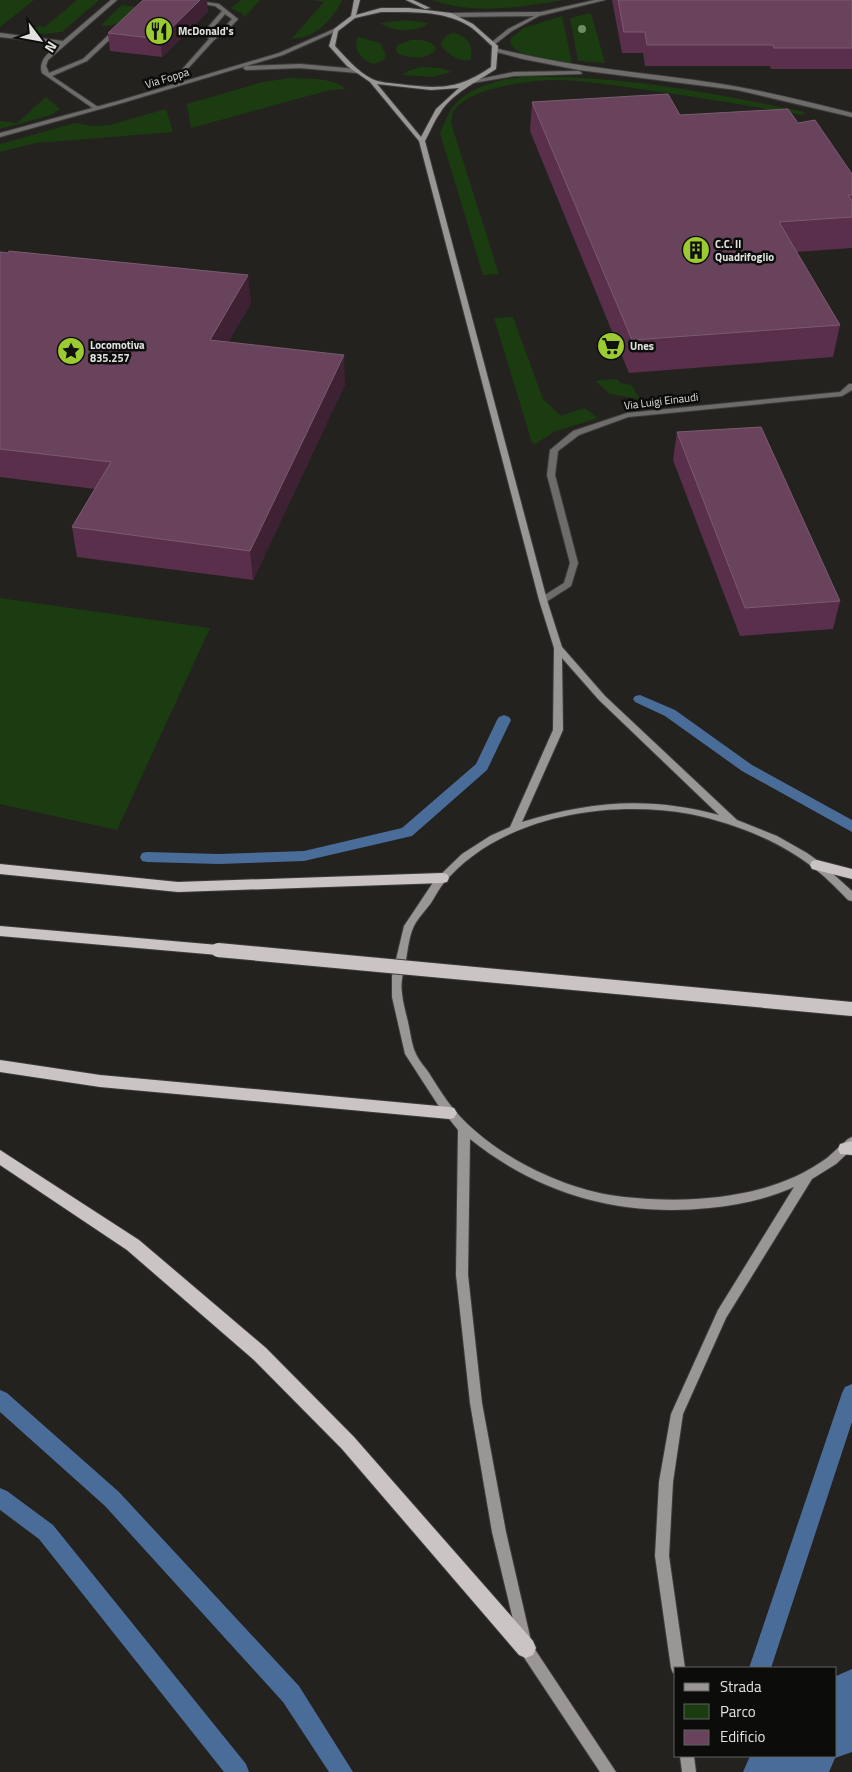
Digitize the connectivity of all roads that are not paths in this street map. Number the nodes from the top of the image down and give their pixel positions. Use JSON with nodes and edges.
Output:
{"nodes":[{"id":1,"x":114,"y":0,"type":"edge"},
{"id":2,"x":182,"y":0,"type":"edge"},
{"id":3,"x":357,"y":0,"type":"edge"},
{"id":4,"x":409,"y":0,"type":"edge"},
{"id":5,"x":602,"y":0,"type":"edge"},
{"id":6,"x":225,"y":11,"type":"junction"},
{"id":7,"x":437,"y":12,"type":"junction"},
{"id":8,"x":541,"y":14,"type":"junction"},
{"id":9,"x":451,"y":15,"type":"junction"},
{"id":10,"x":353,"y":17,"type":"junction"},
{"id":11,"x":121,"y":26,"type":"edge"},
{"id":12,"x":336,"y":30,"type":"junction"},
{"id":13,"x":0,"y":35,"type":"edge"},
{"id":14,"x":212,"y":39,"type":"junction"},
{"id":15,"x":64,"y":43,"type":"junction"},
{"id":16,"x":495,"y":46,"type":"junction"},
{"id":17,"x":230,"y":69,"type":"junction"},
{"id":18,"x":357,"y":71,"type":"junction"},
{"id":19,"x":605,"y":73,"type":"junction"},
{"id":20,"x":181,"y":74,"type":"dead end"},
{"id":21,"x":49,"y":75,"type":"junction"},
{"id":22,"x":372,"y":81,"type":"junction"},
{"id":23,"x":473,"y":82,"type":"junction"},
{"id":24,"x":465,"y":85,"type":"junction"},
{"id":25,"x":96,"y":108,"type":"junction"},
{"id":26,"x":852,"y":115,"type":"edge"},
{"id":27,"x":0,"y":135,"type":"edge"},
{"id":28,"x":422,"y":141,"type":"junction"},
{"id":29,"x":852,"y":386,"type":"edge"},
{"id":30,"x":543,"y":600,"type":"junction"},
{"id":31,"x":558,"y":648,"type":"junction"},
{"id":32,"x":733,"y":822,"type":"junction"},
{"id":33,"x":515,"y":828,"type":"junction"},
{"id":34,"x":817,"y":865,"type":"junction"},
{"id":35,"x":0,"y":869,"type":"edge"},
{"id":36,"x":852,"y":874,"type":"edge"},
{"id":37,"x":442,"y":878,"type":"junction"},
{"id":38,"x":852,"y":898,"type":"edge"},
{"id":39,"x":0,"y":931,"type":"edge"},
{"id":40,"x":852,"y":1009,"type":"edge"},
{"id":41,"x":0,"y":1066,"type":"edge"},
{"id":42,"x":449,"y":1114,"type":"junction"},
{"id":43,"x":464,"y":1129,"type":"junction"},
{"id":44,"x":850,"y":1147,"type":"edge"},
{"id":45,"x":0,"y":1157,"type":"edge"},
{"id":46,"x":809,"y":1174,"type":"junction"},
{"id":47,"x":526,"y":1648,"type":"junction"},
{"id":48,"x":678,"y":1667,"type":"edge"},
{"id":49,"x":687,"y":1757,"type":"edge"},
{"id":50,"x":610,"y":1772,"type":"edge"},
{"id":51,"x":689,"y":1772,"type":"edge"}],
"edges":[{"from":1,"to":15,"type":"street"},
{"from":2,"to":6,"type":"street"},
{"from":3,"to":10,"type":"main road"},
{"from":4,"to":7,"type":"main road"},
{"from":5,"to":8,"type":"street"},
{"from":6,"to":14,"type":"street"},
{"from":6,"to":14,"type":"street"},
{"from":7,"to":9,"type":"main road"},
{"from":7,"to":10,"type":"main road"},
{"from":8,"to":9,"type":"street"},
{"from":8,"to":16,"type":"street"},
{"from":9,"to":16,"type":"main road"},
{"from":10,"to":12,"type":"main road"},
{"from":11,"to":21,"type":"street"},
{"from":12,"to":17,"type":"street","name":"Via Foppa"},
{"from":12,"to":18,"type":"main road"},
{"from":13,"to":15,"type":"street"},
{"from":14,"to":20,"type":"street"},
{"from":15,"to":21,"type":"street"},
{"from":16,"to":19,"type":"street"},
{"from":16,"to":23,"type":"main road"},
{"from":17,"to":18,"type":"street"},
{"from":17,"to":25,"type":"street","name":"Via Foppa"},
{"from":18,"to":22,"type":"main road"},
{"from":19,"to":23,"type":"street"},
{"from":19,"to":26,"type":"street"},
{"from":21,"to":25,"type":"street"},
{"from":22,"to":24,"type":"main road"},
{"from":22,"to":28,"type":"main road"},
{"from":23,"to":24,"type":"main road"},
{"from":24,"to":28,"type":"main road"},
{"from":25,"to":27,"type":"street","name":"Via Foppa"},
{"from":28,"to":30,"type":"main road"},
{"from":29,"to":30,"type":"street","name":"Via Luigi Einaudi"},
{"from":30,"to":31,"type":"main road"},
{"from":31,"to":32,"type":"main road"},
{"from":31,"to":33,"type":"main road"},
{"from":32,"to":33,"type":"main road"},
{"from":32,"to":34,"type":"main road"},
{"from":33,"to":37,"type":"main road"},
{"from":34,"to":36,"type":"highway"},
{"from":34,"to":38,"type":"main road"},
{"from":35,"to":37,"type":"highway"},
{"from":37,"to":42,"type":"main road"},
{"from":39,"to":40,"type":"highway","bridge":true},
{"from":41,"to":42,"type":"highway"},
{"from":42,"to":43,"type":"main road"},
{"from":43,"to":46,"type":"main road"},
{"from":43,"to":47,"type":"main road"},
{"from":44,"to":46,"type":"main road"},
{"from":45,"to":47,"type":"highway"},
{"from":46,"to":48,"type":"main road"},
{"from":47,"to":50,"type":"main road"},
{"from":49,"to":51,"type":"main road"}]}
